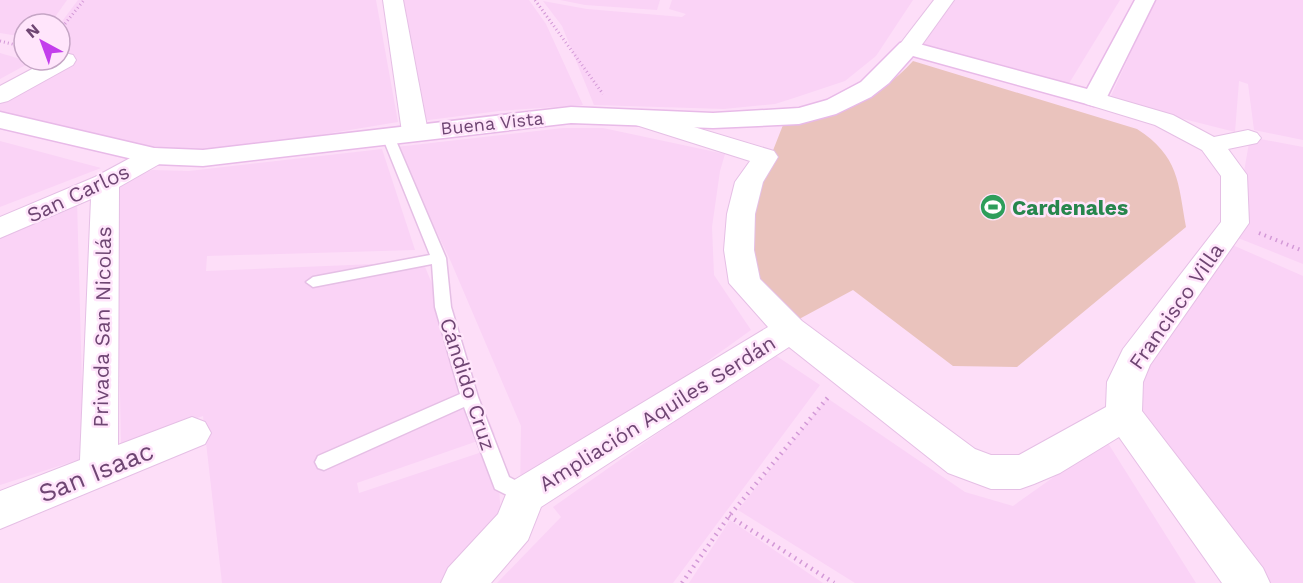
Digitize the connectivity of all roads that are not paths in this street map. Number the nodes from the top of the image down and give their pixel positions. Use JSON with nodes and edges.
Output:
{"nodes":[{"id":1,"x":393,"y":0,"type":"edge"},
{"id":2,"x":944,"y":0,"type":"edge"},
{"id":3,"x":1145,"y":0,"type":"edge"},
{"id":4,"x":908,"y":48,"type":"junction"},
{"id":5,"x":43,"y":72,"type":"edge"},
{"id":6,"x":0,"y":96,"type":"edge"},
{"id":7,"x":1094,"y":99,"type":"junction"},
{"id":8,"x":632,"y":118,"type":"junction"},
{"id":9,"x":0,"y":120,"type":"edge"},
{"id":10,"x":415,"y":132,"type":"junction"},
{"id":11,"x":388,"y":136,"type":"junction"},
{"id":12,"x":1248,"y":138,"type":"dead end"},
{"id":13,"x":1211,"y":145,"type":"junction"},
{"id":14,"x":154,"y":156,"type":"junction"},
{"id":15,"x":105,"y":183,"type":"junction"},
{"id":16,"x":0,"y":228,"type":"edge"},
{"id":17,"x":439,"y":258,"type":"junction"},
{"id":18,"x":313,"y":282,"type":"dead end"},
{"id":19,"x":790,"y":330,"type":"junction"},
{"id":20,"x":469,"y":397,"type":"junction"},
{"id":21,"x":1124,"y":415,"type":"junction"},
{"id":22,"x":192,"y":433,"type":"dead end"},
{"id":23,"x":324,"y":462,"type":"dead end"},
{"id":24,"x":99,"y":470,"type":"junction"},
{"id":25,"x":525,"y":495,"type":"junction"},
{"id":26,"x":0,"y":510,"type":"edge"},
{"id":27,"x":464,"y":583,"type":"edge"},
{"id":28,"x":1248,"y":583,"type":"edge"}],
"edges":[{"from":1,"to":10,"type":"street"},
{"from":2,"to":4,"type":"street","name":"Buena Vista"},
{"from":3,"to":7,"type":"street"},
{"from":4,"to":7,"type":"street"},
{"from":4,"to":8,"type":"street","name":"Buena Vista"},
{"from":5,"to":6,"type":"street"},
{"from":7,"to":13,"type":"street"},
{"from":8,"to":10,"type":"street","name":"Buena Vista"},
{"from":8,"to":19,"type":"street"},
{"from":9,"to":14,"type":"street","name":"Buena Vista"},
{"from":10,"to":11,"type":"street","name":"Buena Vista"},
{"from":11,"to":14,"type":"street","name":"Buena Vista"},
{"from":11,"to":17,"type":"lane","name":"Cándido Cruz"},
{"from":12,"to":13,"type":"street"},
{"from":13,"to":21,"type":"street","name":"Francisco Villa"},
{"from":14,"to":15,"type":"street","name":"San Carlos"},
{"from":15,"to":16,"type":"street","name":"San Carlos"},
{"from":15,"to":24,"type":"street","name":"Privada San Nicolás"},
{"from":17,"to":18,"type":"lane"},
{"from":17,"to":20,"type":"lane","name":"Cándido Cruz"},
{"from":19,"to":21,"type":"street"},
{"from":19,"to":25,"type":"street","name":"Ampliación Aquiles Serdán"},
{"from":20,"to":23,"type":"lane"},
{"from":20,"to":25,"type":"lane","name":"Cándido Cruz"},
{"from":21,"to":28,"type":"street"},
{"from":22,"to":24,"type":"street","name":"San Isaac"},
{"from":24,"to":26,"type":"street","name":"San Isaac"},
{"from":25,"to":27,"type":"street","name":"Ampliación Aquiles Serdán"}]}
